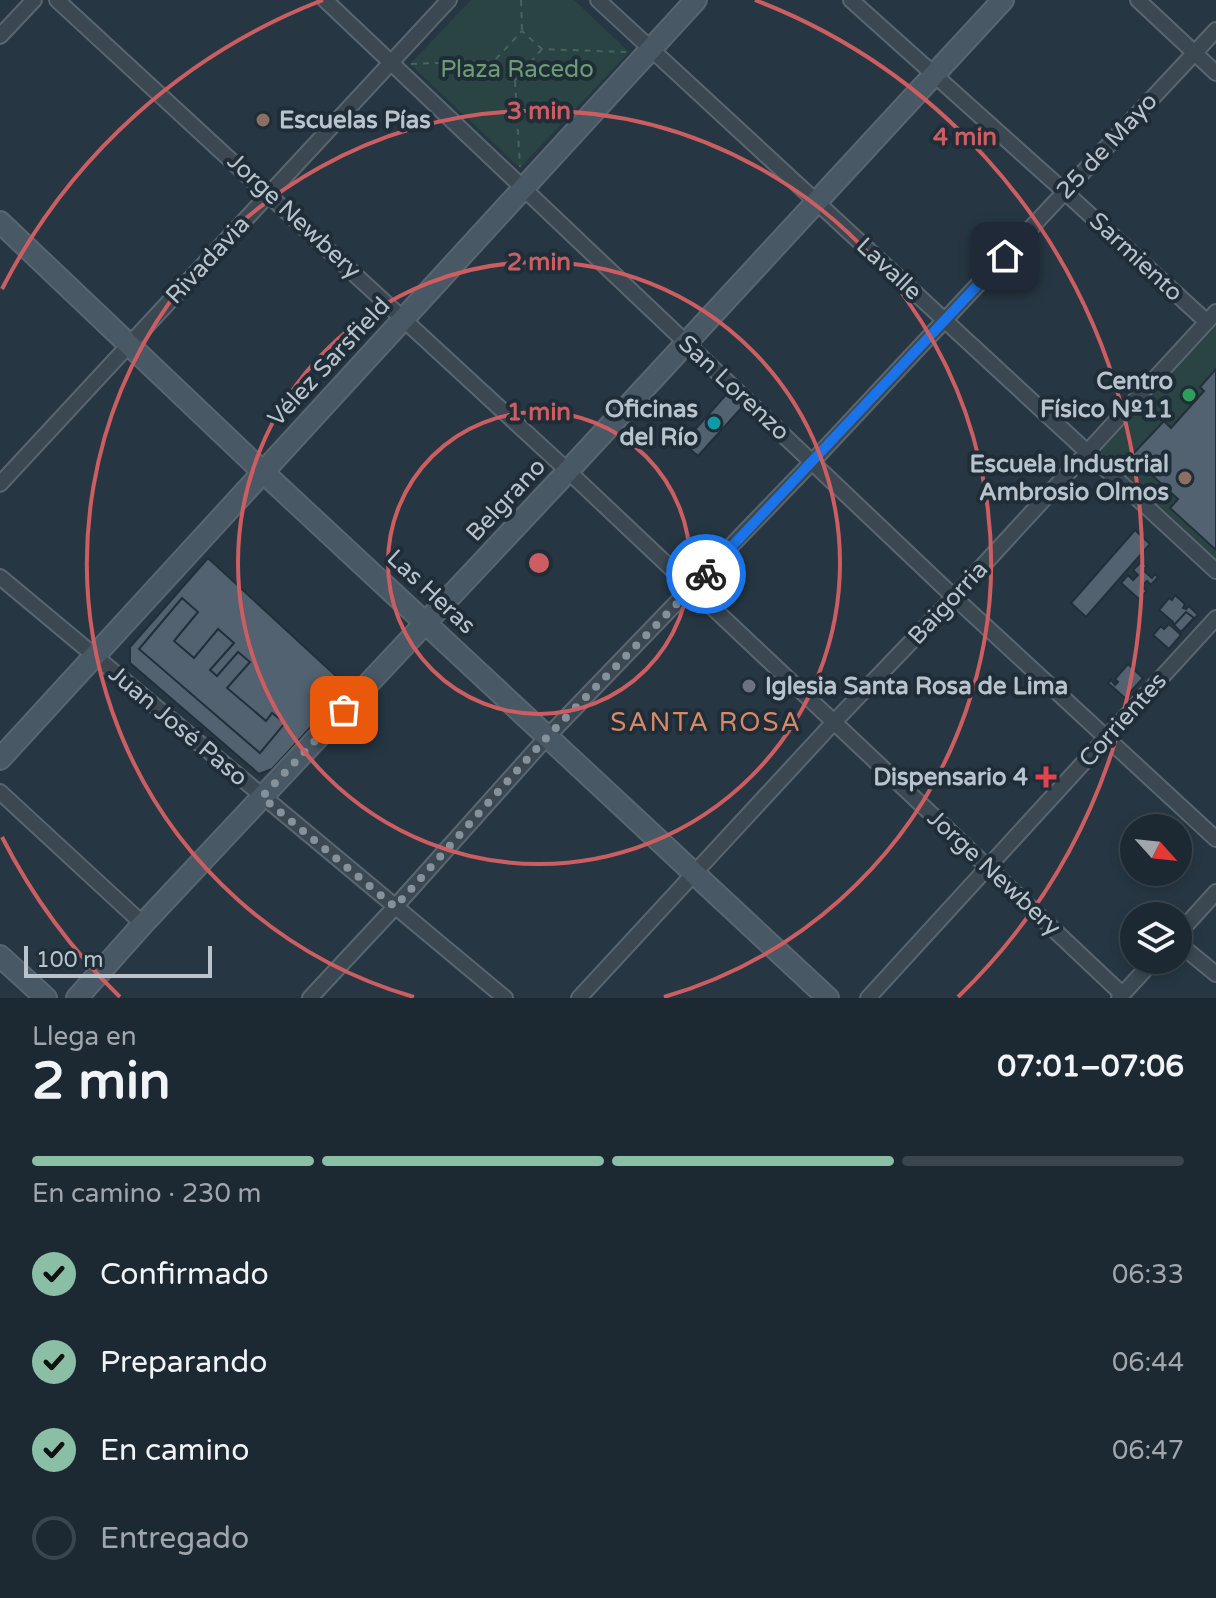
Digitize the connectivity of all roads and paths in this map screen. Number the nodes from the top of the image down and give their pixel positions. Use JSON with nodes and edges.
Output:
{"nodes":[{"id":1,"x":34,"y":0,"type":"edge"},
{"id":2,"x":57,"y":0,"type":"edge"},
{"id":3,"x":325,"y":0,"type":"edge"},
{"id":4,"x":449,"y":0,"type":"edge"},
{"id":5,"x":521,"y":0,"type":"edge"},
{"id":6,"x":598,"y":0,"type":"edge"},
{"id":7,"x":696,"y":0,"type":"edge"},
{"id":8,"x":851,"y":0,"type":"edge"},
{"id":9,"x":1003,"y":0,"type":"edge"},
{"id":10,"x":1138,"y":0,"type":"edge"},
{"id":11,"x":1216,"y":30,"type":"edge"},
{"id":12,"x":522,"y":31,"type":"junction"},
{"id":13,"x":0,"y":36,"type":"edge"},
{"id":14,"x":542,"y":49,"type":"junction"},
{"id":15,"x":651,"y":49,"type":"junction"},
{"id":16,"x":1194,"y":53,"type":"junction"},
{"id":17,"x":494,"y":61,"type":"junction"},
{"id":18,"x":391,"y":63,"type":"junction"},
{"id":19,"x":1216,"y":73,"type":"edge"},
{"id":20,"x":933,"y":75,"type":"junction"},
{"id":21,"x":515,"y":80,"type":"junction"},
{"id":22,"x":523,"y":188,"type":"junction"},
{"id":23,"x":1065,"y":192,"type":"junction"},
{"id":24,"x":270,"y":194,"type":"junction"},
{"id":25,"x":816,"y":200,"type":"junction"},
{"id":26,"x":0,"y":222,"type":"edge"},
{"id":27,"x":1211,"y":317,"type":"edge"},
{"id":28,"x":404,"y":319,"type":"junction"},
{"id":29,"x":944,"y":320,"type":"junction"},
{"id":30,"x":686,"y":342,"type":"junction"},
{"id":31,"x":129,"y":344,"type":"junction"},
{"id":32,"x":1088,"y":452,"type":"junction"},
{"id":33,"x":813,"y":461,"type":"junction"},
{"id":34,"x":568,"y":471,"type":"junction"},
{"id":35,"x":263,"y":472,"type":"junction"},
{"id":36,"x":0,"y":484,"type":"edge"},
{"id":37,"x":1216,"y":571,"type":"edge"},
{"id":38,"x":0,"y":577,"type":"edge"},
{"id":39,"x":692,"y":589,"type":"junction"},
{"id":40,"x":954,"y":597,"type":"junction"},
{"id":41,"x":1216,"y":618,"type":"edge"},
{"id":42,"x":426,"y":622,"type":"junction"},
{"id":43,"x":95,"y":656,"type":"junction"},
{"id":44,"x":835,"y":721,"type":"junction"},
{"id":45,"x":548,"y":736,"type":"junction"},
{"id":46,"x":1107,"y":737,"type":"junction"},
{"id":47,"x":0,"y":759,"type":"edge"},
{"id":48,"x":0,"y":792,"type":"edge"},
{"id":49,"x":262,"y":797,"type":"junction"},
{"id":50,"x":1216,"y":839,"type":"edge"},
{"id":51,"x":988,"y":868,"type":"junction"},
{"id":52,"x":695,"y":874,"type":"junction"},
{"id":53,"x":1216,"y":892,"type":"edge"},
{"id":54,"x":395,"y":907,"type":"junction"},
{"id":55,"x":1192,"y":919,"type":"edge"},
{"id":56,"x":143,"y":924,"type":"junction"},
{"id":57,"x":1192,"y":954,"type":"edge"},
{"id":58,"x":0,"y":956,"type":"edge"},
{"id":59,"x":1141,"y":974,"type":"edge"},
{"id":60,"x":1216,"y":974,"type":"edge"},
{"id":61,"x":1121,"y":996,"type":"edge"},
{"id":62,"x":46,"y":998,"type":"edge"},
{"id":63,"x":77,"y":998,"type":"edge"},
{"id":64,"x":310,"y":998,"type":"edge"},
{"id":65,"x":505,"y":998,"type":"edge"},
{"id":66,"x":579,"y":998,"type":"edge"},
{"id":67,"x":828,"y":998,"type":"edge"},
{"id":68,"x":868,"y":998,"type":"edge"}],
"edges":[{"from":1,"to":13,"type":"street"},
{"from":2,"to":24,"type":"street","name":"Jorge Newbery"},
{"from":3,"to":18,"type":"street","name":"San Lorenzo"},
{"from":4,"to":18,"type":"street","name":"Rivadavia"},
{"from":5,"to":12,"type":"path"},
{"from":6,"to":15,"type":"street","name":"Lavalle"},
{"from":7,"to":15,"type":"main road","name":"Vélez Sarsfield"},
{"from":8,"to":20,"type":"street","name":"Sarmiento"},
{"from":9,"to":20,"type":"main road","name":"Belgrano"},
{"from":10,"to":16,"type":"street"},
{"from":11,"to":16,"type":"street","name":"25 de Mayo"},
{"from":12,"to":14,"type":"path"},
{"from":12,"to":17,"type":"path"},
{"from":14,"to":15,"type":"path"},
{"from":14,"to":21,"type":"path"},
{"from":15,"to":22,"type":"main road","name":"Vélez Sarsfield"},
{"from":15,"to":25,"type":"street","name":"Lavalle"},
{"from":16,"to":19,"type":"street"},
{"from":16,"to":23,"type":"street","name":"25 de Mayo"},
{"from":17,"to":18,"type":"path"},
{"from":17,"to":21,"type":"path"},
{"from":18,"to":22,"type":"street","name":"San Lorenzo"},
{"from":18,"to":24,"type":"street","name":"Rivadavia"},
{"from":20,"to":23,"type":"street","name":"Sarmiento"},
{"from":20,"to":25,"type":"main road","name":"Belgrano"},
{"from":21,"to":22,"type":"path"},
{"from":22,"to":28,"type":"main road","name":"Vélez Sarsfield"},
{"from":22,"to":30,"type":"street","name":"San Lorenzo"},
{"from":23,"to":27,"type":"street","name":"Sarmiento"},
{"from":23,"to":29,"type":"street","name":"25 de Mayo"},
{"from":24,"to":28,"type":"street","name":"Jorge Newbery"},
{"from":24,"to":31,"type":"street","name":"Rivadavia"},
{"from":25,"to":29,"type":"street","name":"Lavalle"},
{"from":25,"to":30,"type":"main road","name":"Belgrano"},
{"from":26,"to":31,"type":"main road","name":"Las Heras"},
{"from":27,"to":32,"type":"street","name":"Baigorria"},
{"from":28,"to":34,"type":"street","name":"Jorge Newbery"},
{"from":28,"to":35,"type":"main road","name":"Vélez Sarsfield"},
{"from":29,"to":32,"type":"street","name":"Lavalle"},
{"from":29,"to":33,"type":"street","name":"25 de Mayo"},
{"from":30,"to":33,"type":"street","name":"San Lorenzo"},
{"from":30,"to":34,"type":"main road","name":"Belgrano"},
{"from":31,"to":35,"type":"main road","name":"Las Heras"},
{"from":31,"to":36,"type":"street","name":"Rivadavia"},
{"from":32,"to":37,"type":"street","name":"Lavalle"},
{"from":32,"to":40,"type":"street","name":"Baigorria"},
{"from":33,"to":39,"type":"street","name":"25 de Mayo"},
{"from":33,"to":40,"type":"street","name":"San Lorenzo"},
{"from":34,"to":39,"type":"street","name":"Jorge Newbery"},
{"from":34,"to":42,"type":"main road","name":"Belgrano"},
{"from":35,"to":42,"type":"main road","name":"Las Heras"},
{"from":35,"to":43,"type":"main road","name":"Vélez Sarsfield"},
{"from":38,"to":43,"type":"street","name":"Juan José Paso"},
{"from":39,"to":44,"type":"street","name":"Jorge Newbery"},
{"from":39,"to":45,"type":"street","name":"25 de Mayo"},
{"from":40,"to":44,"type":"street","name":"Baigorria"},
{"from":40,"to":46,"type":"street","name":"San Lorenzo"},
{"from":41,"to":46,"type":"street","name":"Corrientes"},
{"from":42,"to":45,"type":"main road","name":"Las Heras"},
{"from":42,"to":49,"type":"main road","name":"Belgrano"},
{"from":43,"to":47,"type":"main road","name":"Vélez Sarsfield"},
{"from":43,"to":49,"type":"street","name":"Juan José Paso"},
{"from":44,"to":51,"type":"street","name":"Jorge Newbery"},
{"from":44,"to":52,"type":"street","name":"Baigorria"},
{"from":45,"to":52,"type":"main road","name":"Las Heras"},
{"from":45,"to":54,"type":"street","name":"25 de Mayo"},
{"from":46,"to":50,"type":"street","name":"San Lorenzo"},
{"from":46,"to":51,"type":"street","name":"Corrientes"},
{"from":48,"to":56,"type":"street"},
{"from":49,"to":54,"type":"street","name":"Juan José Paso"},
{"from":49,"to":56,"type":"main road","name":"Belgrano"},
{"from":51,"to":61,"type":"street","name":"Jorge Newbery"},
{"from":51,"to":68,"type":"street","name":"Corrientes"},
{"from":52,"to":66,"type":"street","name":"Baigorria"},
{"from":52,"to":67,"type":"main road","name":"Las Heras"},
{"from":53,"to":55,"type":"street"},
{"from":54,"to":64,"type":"street","name":"25 de Mayo"},
{"from":54,"to":65,"type":"street","name":"Juan José Paso"},
{"from":56,"to":63,"type":"main road","name":"Belgrano"},
{"from":57,"to":60,"type":"street"},
{"from":58,"to":62,"type":"main road"},
{"from":59,"to":61,"type":"street"}]}
